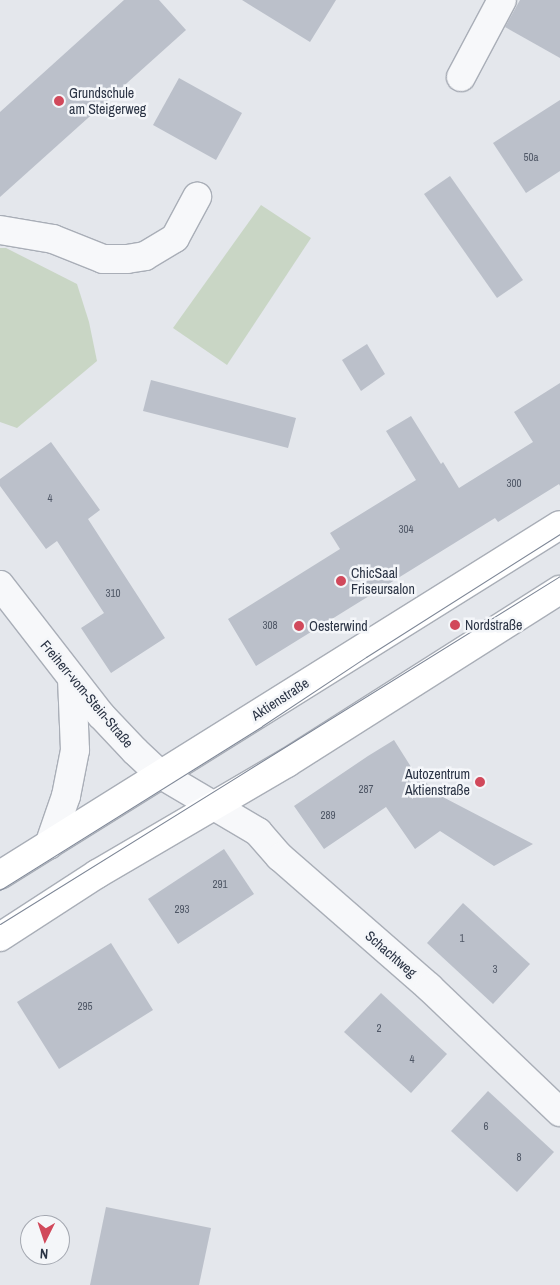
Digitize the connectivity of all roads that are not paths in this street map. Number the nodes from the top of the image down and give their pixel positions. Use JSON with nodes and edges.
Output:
{"nodes":[{"id":1,"x":502,"y":0,"type":"edge"},
{"id":2,"x":461,"y":77,"type":"dead end"},
{"id":3,"x":197,"y":197,"type":"dead end"},
{"id":4,"x":0,"y":230,"type":"edge"},
{"id":5,"x":560,"y":524,"type":"edge"},
{"id":6,"x":0,"y":585,"type":"edge"},
{"id":7,"x":560,"y":590,"type":"edge"},
{"id":8,"x":72,"y":679,"type":"junction"},
{"id":9,"x":160,"y":774,"type":"junction"},
{"id":10,"x":213,"y":805,"type":"junction"},
{"id":11,"x":49,"y":845,"type":"junction"},
{"id":12,"x":0,"y":875,"type":"edge"},
{"id":13,"x":0,"y":937,"type":"edge"},
{"id":14,"x":560,"y":1112,"type":"edge"}],
"edges":[{"from":1,"to":2,"type":"street"},
{"from":3,"to":4,"type":"street"},
{"from":5,"to":9,"type":"main road","name":"Aktienstraße"},
{"from":6,"to":8,"type":"street","name":"Freiherr-vom-Stein-Straße"},
{"from":7,"to":10,"type":"main road"},
{"from":8,"to":9,"type":"street","name":"Freiherr-vom-Stein-Straße"},
{"from":8,"to":11,"type":"street"},
{"from":9,"to":10,"type":"street","name":"Freiherr-vom-Stein-Straße"},
{"from":9,"to":11,"type":"main road","name":"Aktienstraße"},
{"from":10,"to":13,"type":"main road"},
{"from":10,"to":14,"type":"street","name":"Schachtweg"},
{"from":11,"to":12,"type":"main road","name":"Aktienstraße"}]}
